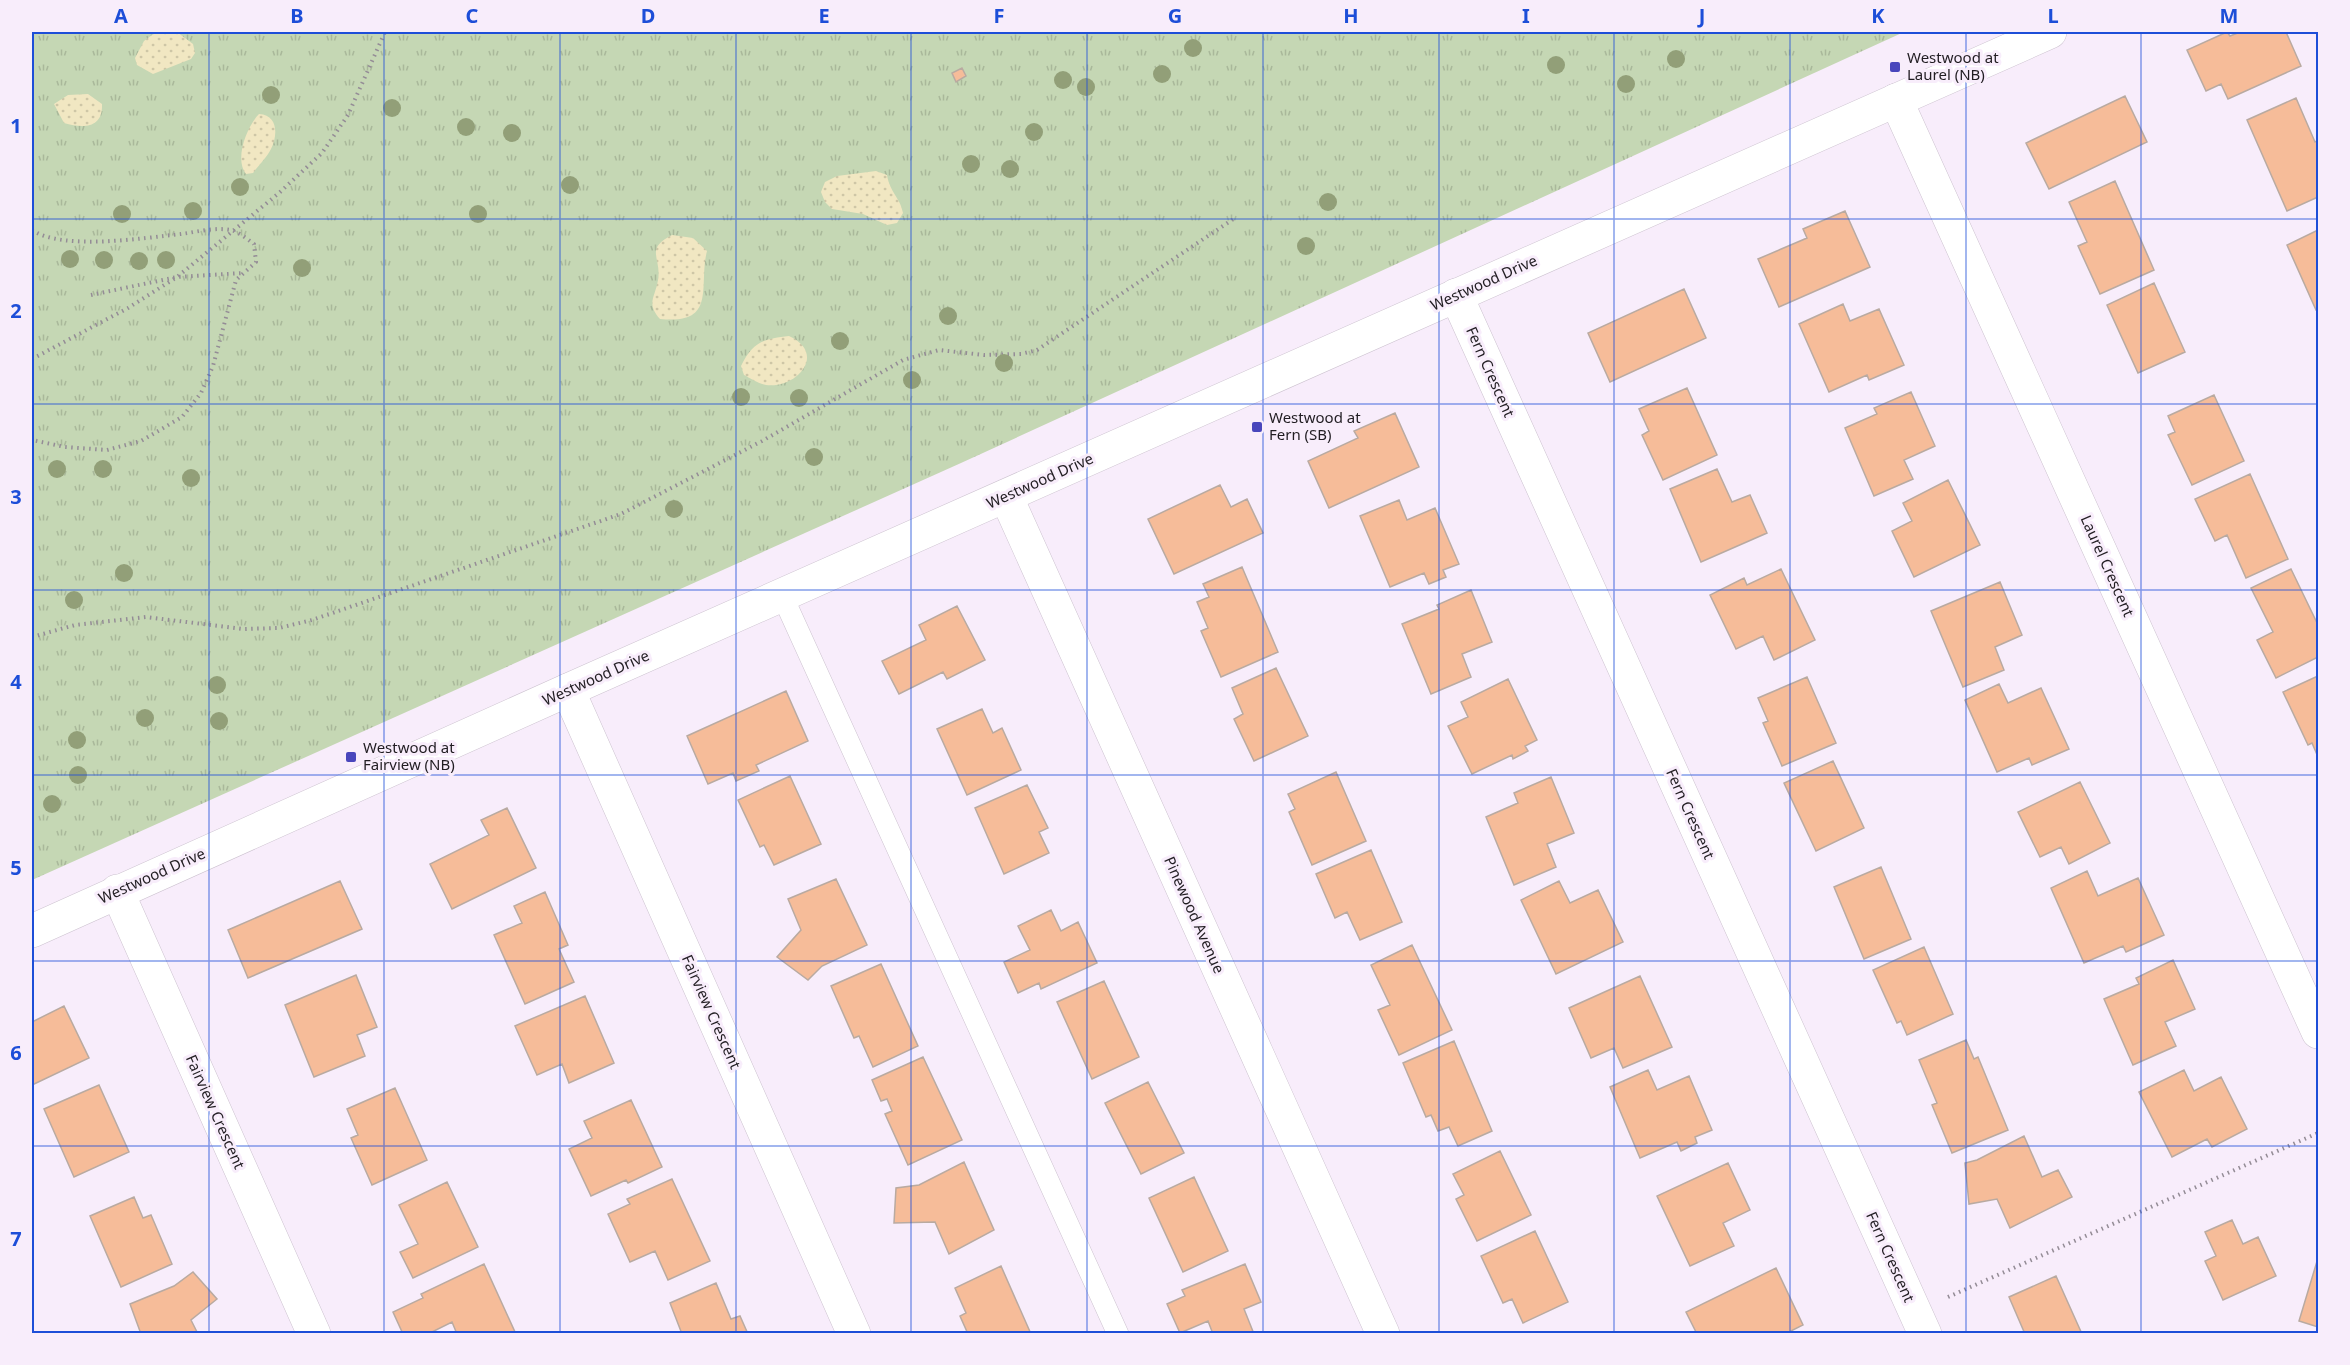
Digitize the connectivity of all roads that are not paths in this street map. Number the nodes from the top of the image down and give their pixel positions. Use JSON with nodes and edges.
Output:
{"nodes":[{"id":1,"x":2050,"y":32,"type":"edge"},
{"id":2,"x":1896,"y":100,"type":"junction"},
{"id":3,"x":1456,"y":295,"type":"junction"},
{"id":4,"x":1006,"y":496,"type":"junction"},
{"id":5,"x":782,"y":595,"type":"junction"},
{"id":6,"x":568,"y":690,"type":"junction"},
{"id":7,"x":117,"y":891,"type":"junction"},
{"id":8,"x":32,"y":931,"type":"edge"},
{"id":9,"x":2319,"y":1032,"type":"edge"},
{"id":10,"x":1919,"y":1323,"type":"edge"},
{"id":11,"x":314,"y":1334,"type":"edge"},
{"id":12,"x":854,"y":1334,"type":"edge"},
{"id":13,"x":1118,"y":1334,"type":"edge"},
{"id":14,"x":1383,"y":1334,"type":"edge"}],
"edges":[{"from":1,"to":2,"type":"street","name":"Westwood Drive"},
{"from":2,"to":3,"type":"street","name":"Westwood Drive"},
{"from":2,"to":9,"type":"street","name":"Laurel Crescent"},
{"from":3,"to":4,"type":"street","name":"Westwood Drive"},
{"from":3,"to":10,"type":"street","name":"Fern Crescent"},
{"from":4,"to":5,"type":"street","name":"Westwood Drive"},
{"from":4,"to":14,"type":"street","name":"Pinewood Avenue"},
{"from":5,"to":6,"type":"street","name":"Westwood Drive"},
{"from":5,"to":13,"type":"lane"},
{"from":6,"to":7,"type":"street","name":"Westwood Drive"},
{"from":6,"to":12,"type":"street","name":"Fairview Crescent"},
{"from":7,"to":8,"type":"street","name":"Westwood Drive"},
{"from":7,"to":11,"type":"street","name":"Fairview Crescent"}]}
